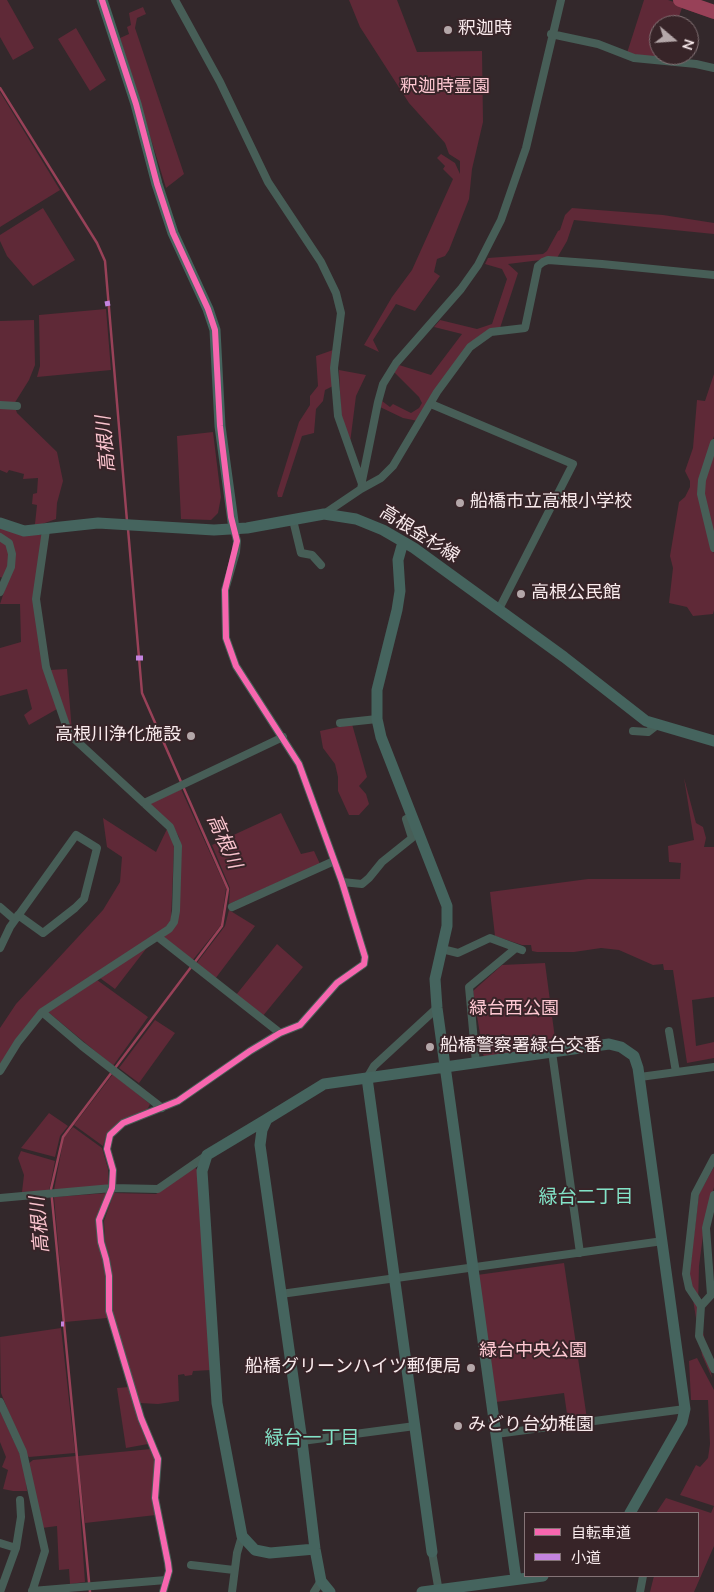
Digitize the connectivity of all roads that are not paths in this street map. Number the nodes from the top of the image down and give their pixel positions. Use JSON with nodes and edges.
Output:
{"nodes":[{"id":1,"x":102,"y":0,"type":"edge"},
{"id":2,"x":175,"y":0,"type":"edge"},
{"id":3,"x":561,"y":0,"type":"edge"},
{"id":4,"x":551,"y":34,"type":"junction"},
{"id":5,"x":714,"y":68,"type":"edge"},
{"id":6,"x":714,"y":275,"type":"edge"},
{"id":7,"x":431,"y":404,"type":"junction"},
{"id":8,"x":0,"y":406,"type":"edge"},
{"id":9,"x":17,"y":406,"type":"dead end"},
{"id":10,"x":714,"y":443,"type":"edge"},
{"id":11,"x":361,"y":486,"type":"junction"},
{"id":12,"x":324,"y":514,"type":"junction"},
{"id":13,"x":293,"y":520,"type":"junction"},
{"id":14,"x":0,"y":524,"type":"edge"},
{"id":15,"x":234,"y":529,"type":"junction"},
{"id":16,"x":46,"y":530,"type":"junction"},
{"id":17,"x":0,"y":537,"type":"edge"},
{"id":18,"x":403,"y":542,"type":"junction"},
{"id":19,"x":714,"y":548,"type":"edge"},
{"id":20,"x":321,"y":565,"type":"dead end"},
{"id":21,"x":0,"y":592,"type":"edge"},
{"id":22,"x":499,"y":609,"type":"junction"},
{"id":23,"x":377,"y":719,"type":"junction"},
{"id":24,"x":340,"y":723,"type":"dead end"},
{"id":25,"x":658,"y":726,"type":"junction"},
{"id":26,"x":633,"y":731,"type":"dead end"},
{"id":27,"x":283,"y":738,"type":"junction"},
{"id":28,"x":714,"y":741,"type":"edge"},
{"id":29,"x":144,"y":803,"type":"junction"},
{"id":30,"x":412,"y":816,"type":"junction"},
{"id":31,"x":334,"y":862,"type":"junction"},
{"id":32,"x":342,"y":882,"type":"junction"},
{"id":33,"x":232,"y":907,"type":"dead end"},
{"id":34,"x":0,"y":908,"type":"edge"},
{"id":35,"x":16,"y":918,"type":"junction"},
{"id":36,"x":158,"y":937,"type":"junction"},
{"id":37,"x":0,"y":948,"type":"edge"},
{"id":38,"x":442,"y":949,"type":"junction"},
{"id":39,"x":437,"y":1008,"type":"junction"},
{"id":40,"x":42,"y":1012,"type":"junction"},
{"id":41,"x":669,"y":1031,"type":"dead end"},
{"id":42,"x":280,"y":1034,"type":"junction"},
{"id":43,"x":552,"y":1052,"type":"junction"},
{"id":44,"x":476,"y":1063,"type":"junction"},
{"id":45,"x":445,"y":1067,"type":"junction"},
{"id":46,"x":714,"y":1067,"type":"edge"},
{"id":47,"x":0,"y":1071,"type":"edge"},
{"id":48,"x":676,"y":1072,"type":"junction"},
{"id":49,"x":640,"y":1077,"type":"junction"},
{"id":50,"x":367,"y":1078,"type":"junction"},
{"id":51,"x":162,"y":1108,"type":"junction"},
{"id":52,"x":267,"y":1119,"type":"junction"},
{"id":53,"x":207,"y":1155,"type":"junction"},
{"id":54,"x":714,"y":1158,"type":"edge"},
{"id":55,"x":112,"y":1188,"type":"junction"},
{"id":56,"x":714,"y":1196,"type":"edge"},
{"id":57,"x":0,"y":1198,"type":"edge"},
{"id":58,"x":663,"y":1241,"type":"junction"},
{"id":59,"x":710,"y":1250,"type":"edge"},
{"id":60,"x":580,"y":1253,"type":"junction"},
{"id":61,"x":473,"y":1268,"type":"junction"},
{"id":62,"x":395,"y":1278,"type":"junction"},
{"id":63,"x":281,"y":1294,"type":"junction"},
{"id":64,"x":701,"y":1306,"type":"junction"},
{"id":65,"x":714,"y":1370,"type":"edge"},
{"id":66,"x":0,"y":1402,"type":"edge"},
{"id":67,"x":685,"y":1409,"type":"junction"},
{"id":68,"x":415,"y":1426,"type":"junction"},
{"id":69,"x":496,"y":1434,"type":"junction"},
{"id":70,"x":302,"y":1441,"type":"junction"},
{"id":71,"x":20,"y":1500,"type":"dead end"},
{"id":72,"x":631,"y":1512,"type":"edge"},
{"id":73,"x":242,"y":1536,"type":"junction"},
{"id":74,"x":0,"y":1543,"type":"edge"},
{"id":75,"x":16,"y":1548,"type":"junction"},
{"id":76,"x":315,"y":1550,"type":"junction"},
{"id":77,"x":432,"y":1552,"type":"joint"},
{"id":78,"x":191,"y":1565,"type":"dead end"},
{"id":79,"x":234,"y":1570,"type":"junction"},
{"id":80,"x":534,"y":1577,"type":"edge"},
{"id":81,"x":643,"y":1577,"type":"edge"},
{"id":82,"x":516,"y":1579,"type":"junction"},
{"id":83,"x":166,"y":1580,"type":"junction"},
{"id":84,"x":321,"y":1581,"type":"junction"},
{"id":85,"x":106,"y":1588,"type":"edge"},
{"id":86,"x":63,"y":1590,"type":"edge"},
{"id":87,"x":438,"y":1591,"type":"edge"},
{"id":88,"x":0,"y":1592,"type":"edge"},
{"id":89,"x":32,"y":1592,"type":"edge"},
{"id":90,"x":163,"y":1592,"type":"edge"},
{"id":91,"x":232,"y":1592,"type":"edge"},
{"id":92,"x":314,"y":1592,"type":"edge"},
{"id":93,"x":330,"y":1592,"type":"edge"},
{"id":94,"x":422,"y":1592,"type":"edge"},
{"id":95,"x":640,"y":1592,"type":"edge"}],
"edges":[{"from":1,"to":15,"type":"street"},
{"from":2,"to":11,"type":"street"},
{"from":3,"to":4,"type":"street"},
{"from":4,"to":5,"type":"street"},
{"from":4,"to":11,"type":"street"},
{"from":6,"to":7,"type":"street"},
{"from":7,"to":11,"type":"street"},
{"from":7,"to":22,"type":"street"},
{"from":8,"to":9,"type":"street"},
{"from":10,"to":19,"type":"street"},
{"from":11,"to":12,"type":"street"},
{"from":12,"to":13,"type":"street","name":"高根金杉線"},
{"from":12,"to":18,"type":"street","name":"高根金杉線"},
{"from":13,"to":15,"type":"street","name":"高根金杉線"},
{"from":13,"to":20,"type":"street"},
{"from":14,"to":16,"type":"street","name":"高根金杉線"},
{"from":15,"to":16,"type":"street","name":"高根金杉線"},
{"from":15,"to":27,"type":"street"},
{"from":16,"to":29,"type":"street"},
{"from":17,"to":21,"type":"street"},
{"from":18,"to":22,"type":"street","name":"高根金杉線"},
{"from":18,"to":23,"type":"street"},
{"from":22,"to":25,"type":"street","name":"高根金杉線"},
{"from":23,"to":24,"type":"street"},
{"from":23,"to":30,"type":"street"},
{"from":25,"to":26,"type":"street"},
{"from":25,"to":28,"type":"street","name":"高根金杉線"},
{"from":27,"to":29,"type":"street"},
{"from":27,"to":31,"type":"street"},
{"from":29,"to":36,"type":"street"},
{"from":30,"to":32,"type":"street"},
{"from":30,"to":38,"type":"street"},
{"from":31,"to":32,"type":"street"},
{"from":31,"to":33,"type":"street"},
{"from":32,"to":42,"type":"street"},
{"from":34,"to":35,"type":"street"},
{"from":35,"to":35,"type":"street"},
{"from":35,"to":37,"type":"street"},
{"from":36,"to":40,"type":"street"},
{"from":36,"to":42,"type":"street"},
{"from":38,"to":39,"type":"street"},
{"from":38,"to":44,"type":"street"},
{"from":39,"to":45,"type":"street"},
{"from":39,"to":50,"type":"street"},
{"from":40,"to":47,"type":"street"},
{"from":40,"to":51,"type":"street"},
{"from":41,"to":48,"type":"street"},
{"from":42,"to":51,"type":"street"},
{"from":43,"to":44,"type":"street"},
{"from":43,"to":49,"type":"street"},
{"from":43,"to":60,"type":"street"},
{"from":44,"to":45,"type":"street"},
{"from":45,"to":50,"type":"street"},
{"from":45,"to":61,"type":"street"},
{"from":46,"to":48,"type":"street"},
{"from":48,"to":49,"type":"street"},
{"from":49,"to":58,"type":"street"},
{"from":50,"to":52,"type":"street"},
{"from":50,"to":62,"type":"street"},
{"from":51,"to":55,"type":"street"},
{"from":52,"to":53,"type":"street"},
{"from":52,"to":63,"type":"street"},
{"from":53,"to":55,"type":"street"},
{"from":53,"to":73,"type":"street"},
{"from":54,"to":64,"type":"street"},
{"from":55,"to":57,"type":"street"},
{"from":55,"to":83,"type":"street"},
{"from":56,"to":59,"type":"street"},
{"from":58,"to":60,"type":"street"},
{"from":58,"to":67,"type":"street"},
{"from":59,"to":64,"type":"street"},
{"from":60,"to":61,"type":"street"},
{"from":61,"to":62,"type":"street"},
{"from":61,"to":69,"type":"street"},
{"from":62,"to":63,"type":"street"},
{"from":62,"to":68,"type":"street"},
{"from":63,"to":70,"type":"street"},
{"from":64,"to":65,"type":"street"},
{"from":66,"to":89,"type":"street"},
{"from":67,"to":69,"type":"street"},
{"from":67,"to":72,"type":"street"},
{"from":68,"to":70,"type":"street"},
{"from":68,"to":77,"type":"street"},
{"from":69,"to":82,"type":"street"},
{"from":70,"to":76,"type":"street"},
{"from":71,"to":75,"type":"street"},
{"from":73,"to":76,"type":"street"},
{"from":73,"to":79,"type":"street"},
{"from":74,"to":75,"type":"street"},
{"from":75,"to":88,"type":"street"},
{"from":76,"to":84,"type":"street"},
{"from":77,"to":87,"type":"street"},
{"from":78,"to":79,"type":"street"},
{"from":79,"to":91,"type":"street"},
{"from":80,"to":82,"type":"street"},
{"from":81,"to":95,"type":"street"},
{"from":82,"to":87,"type":"street"},
{"from":83,"to":85,"type":"street"},
{"from":83,"to":90,"type":"street"},
{"from":84,"to":92,"type":"street"},
{"from":84,"to":93,"type":"street"},
{"from":85,"to":86,"type":"street"},
{"from":86,"to":89,"type":"street"},
{"from":87,"to":94,"type":"street"}]}
